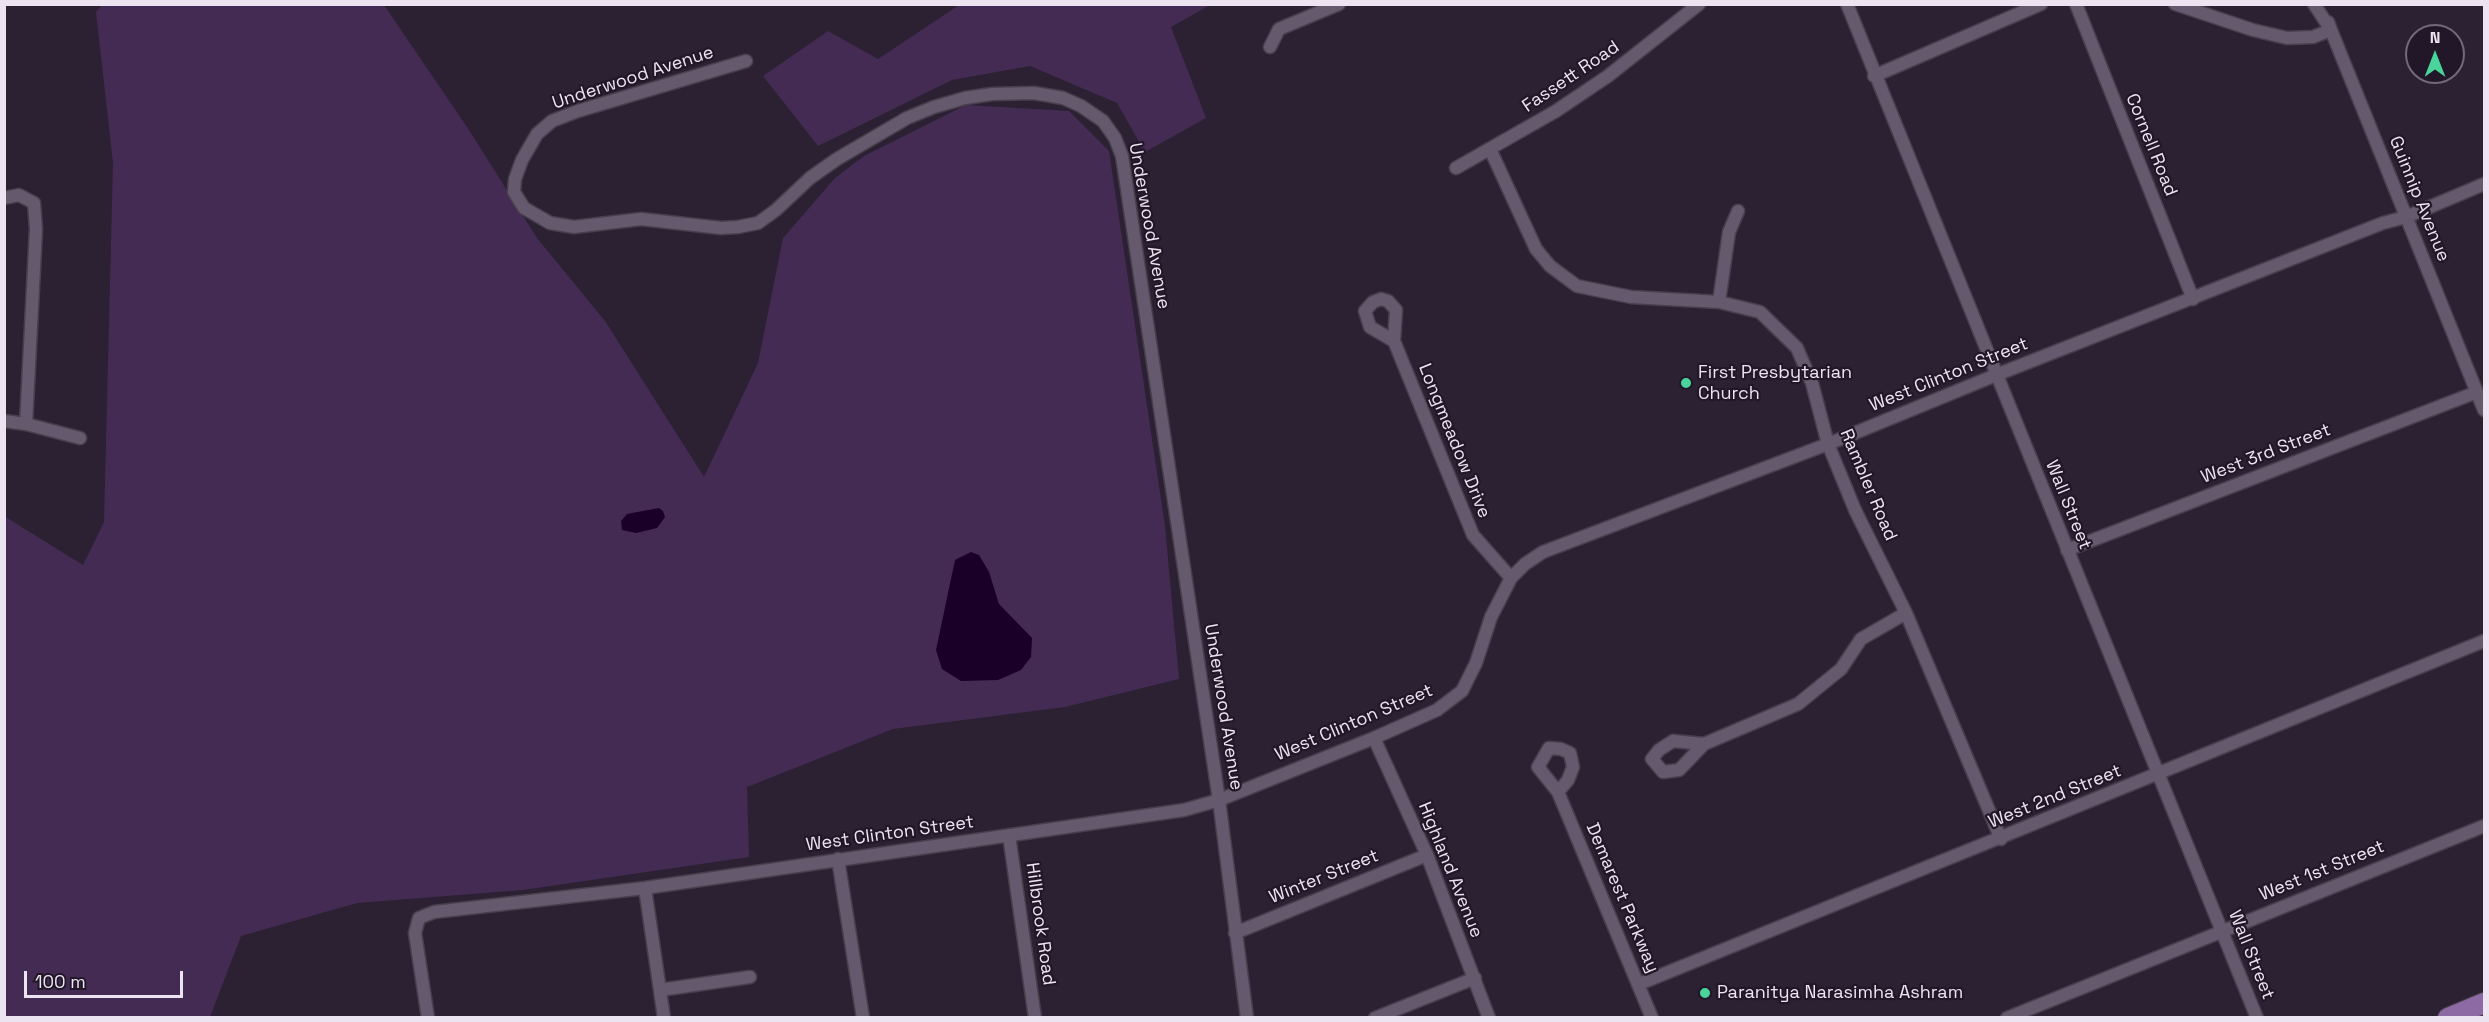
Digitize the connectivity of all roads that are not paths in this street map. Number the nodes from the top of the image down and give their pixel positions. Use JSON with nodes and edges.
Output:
{"nodes":[{"id":1,"x":1339,"y":4,"type":"edge"},
{"id":2,"x":1699,"y":4,"type":"edge"},
{"id":3,"x":1847,"y":4,"type":"edge"},
{"id":4,"x":2041,"y":4,"type":"edge"},
{"id":5,"x":2076,"y":4,"type":"edge"},
{"id":6,"x":2175,"y":4,"type":"edge"},
{"id":7,"x":2314,"y":4,"type":"edge"},
{"id":8,"x":2321,"y":4,"type":"edge"},
{"id":9,"x":2331,"y":30,"type":"junction"},
{"id":10,"x":1270,"y":47,"type":"dead end"},
{"id":11,"x":746,"y":61,"type":"dead end"},
{"id":12,"x":1874,"y":76,"type":"junction"},
{"id":13,"x":1490,"y":149,"type":"junction"},
{"id":14,"x":1455,"y":168,"type":"dead end"},
{"id":15,"x":2484,"y":184,"type":"edge"},
{"id":16,"x":4,"y":198,"type":"edge"},
{"id":17,"x":1738,"y":212,"type":"dead end"},
{"id":18,"x":2406,"y":217,"type":"junction"},
{"id":19,"x":2193,"y":299,"type":"junction"},
{"id":20,"x":1719,"y":302,"type":"junction"},
{"id":21,"x":1394,"y":341,"type":"dead end"},
{"id":22,"x":1996,"y":375,"type":"junction"},
{"id":23,"x":2477,"y":392,"type":"junction"},
{"id":24,"x":2484,"y":410,"type":"edge"},
{"id":25,"x":4,"y":421,"type":"edge"},
{"id":26,"x":26,"y":424,"type":"junction"},
{"id":27,"x":80,"y":438,"type":"dead end"},
{"id":28,"x":1828,"y":444,"type":"junction"},
{"id":29,"x":2067,"y":550,"type":"junction"},
{"id":30,"x":1511,"y":578,"type":"junction"},
{"id":31,"x":1906,"y":613,"type":"junction"},
{"id":32,"x":2484,"y":641,"type":"edge"},
{"id":33,"x":1374,"y":738,"type":"junction"},
{"id":34,"x":1704,"y":744,"type":"dead end"},
{"id":35,"x":2160,"y":774,"type":"junction"},
{"id":36,"x":1558,"y":792,"type":"dead end"},
{"id":37,"x":1219,"y":800,"type":"junction"},
{"id":38,"x":2484,"y":826,"type":"edge"},
{"id":39,"x":1009,"y":835,"type":"junction"},
{"id":40,"x":2001,"y":839,"type":"junction"},
{"id":41,"x":1427,"y":855,"type":"junction"},
{"id":42,"x":838,"y":859,"type":"junction"},
{"id":43,"x":645,"y":888,"type":"junction"},
{"id":44,"x":2222,"y":930,"type":"junction"},
{"id":45,"x":1235,"y":933,"type":"junction"},
{"id":46,"x":750,"y":977,"type":"dead end"},
{"id":47,"x":1475,"y":978,"type":"junction"},
{"id":48,"x":1639,"y":984,"type":"junction"},
{"id":49,"x":660,"y":990,"type":"junction"},
{"id":50,"x":2484,"y":1003,"type":"edge"},
{"id":51,"x":428,"y":1017,"type":"edge"},
{"id":52,"x":664,"y":1017,"type":"edge"},
{"id":53,"x":863,"y":1017,"type":"edge"},
{"id":54,"x":1035,"y":1017,"type":"edge"},
{"id":55,"x":1247,"y":1017,"type":"edge"},
{"id":56,"x":1376,"y":1017,"type":"edge"},
{"id":57,"x":1489,"y":1017,"type":"edge"},
{"id":58,"x":1652,"y":1017,"type":"edge"},
{"id":59,"x":2007,"y":1017,"type":"edge"},
{"id":60,"x":2257,"y":1017,"type":"edge"},
{"id":61,"x":2448,"y":1017,"type":"edge"}],
"edges":[{"from":1,"to":10,"type":"street"},
{"from":2,"to":13,"type":"street","name":"Fassett Road"},
{"from":3,"to":12,"type":"street","name":"Wall Street"},
{"from":4,"to":12,"type":"street"},
{"from":5,"to":19,"type":"street","name":"Cornell Road"},
{"from":6,"to":9,"type":"street"},
{"from":7,"to":9,"type":"street","name":"Guinnip Avenue"},
{"from":8,"to":9,"type":"street"},
{"from":9,"to":18,"type":"street","name":"Guinnip Avenue"},
{"from":11,"to":37,"type":"street","name":"Underwood Avenue"},
{"from":12,"to":22,"type":"street","name":"Wall Street"},
{"from":13,"to":14,"type":"street","name":"Fassett Road"},
{"from":13,"to":20,"type":"street","name":"Rambler Road"},
{"from":15,"to":18,"type":"street","name":"West Clinton Street"},
{"from":16,"to":26,"type":"street"},
{"from":17,"to":20,"type":"street"},
{"from":18,"to":19,"type":"street","name":"West Clinton Street"},
{"from":18,"to":23,"type":"street","name":"Guinnip Avenue"},
{"from":19,"to":22,"type":"street","name":"West Clinton Street"},
{"from":20,"to":28,"type":"street","name":"Rambler Road"},
{"from":21,"to":30,"type":"street","name":"Longmeadow Drive"},
{"from":22,"to":28,"type":"street","name":"West Clinton Street"},
{"from":22,"to":29,"type":"street","name":"Wall Street"},
{"from":23,"to":24,"type":"street","name":"Guinnip Avenue"},
{"from":23,"to":29,"type":"street","name":"West 3rd Street"},
{"from":25,"to":26,"type":"street"},
{"from":26,"to":27,"type":"street"},
{"from":28,"to":30,"type":"street","name":"West Clinton Street"},
{"from":28,"to":31,"type":"street","name":"Rambler Road"},
{"from":29,"to":35,"type":"street","name":"Wall Street"},
{"from":30,"to":33,"type":"street","name":"West Clinton Street"},
{"from":31,"to":34,"type":"street"},
{"from":31,"to":40,"type":"street","name":"Rambler Road"},
{"from":32,"to":35,"type":"street","name":"West 2nd Street"},
{"from":33,"to":37,"type":"street","name":"West Clinton Street"},
{"from":33,"to":41,"type":"street","name":"Highland Avenue"},
{"from":35,"to":40,"type":"street","name":"West 2nd Street"},
{"from":35,"to":44,"type":"street","name":"Wall Street"},
{"from":36,"to":48,"type":"street","name":"Demarest Parkway"},
{"from":37,"to":39,"type":"street","name":"West Clinton Street"},
{"from":37,"to":45,"type":"street","name":"Underwood Avenue"},
{"from":38,"to":44,"type":"street","name":"West 1st Street"},
{"from":39,"to":42,"type":"street","name":"West Clinton Street"},
{"from":39,"to":54,"type":"street","name":"Hillbrook Road"},
{"from":40,"to":48,"type":"street","name":"West 2nd Street"},
{"from":41,"to":45,"type":"street","name":"Winter Street"},
{"from":41,"to":47,"type":"street","name":"Highland Avenue"},
{"from":42,"to":43,"type":"street","name":"West Clinton Street"},
{"from":42,"to":53,"type":"street"},
{"from":43,"to":49,"type":"street"},
{"from":43,"to":51,"type":"street","name":"West Clinton Street"},
{"from":44,"to":59,"type":"street","name":"West 1st Street"},
{"from":44,"to":60,"type":"street","name":"Wall Street"},
{"from":45,"to":55,"type":"street","name":"Underwood Avenue"},
{"from":46,"to":49,"type":"street"},
{"from":47,"to":56,"type":"street"},
{"from":47,"to":57,"type":"street","name":"Highland Avenue"},
{"from":48,"to":58,"type":"street","name":"Demarest Parkway"},
{"from":49,"to":52,"type":"street"},
{"from":50,"to":61,"type":"main road"}]}
